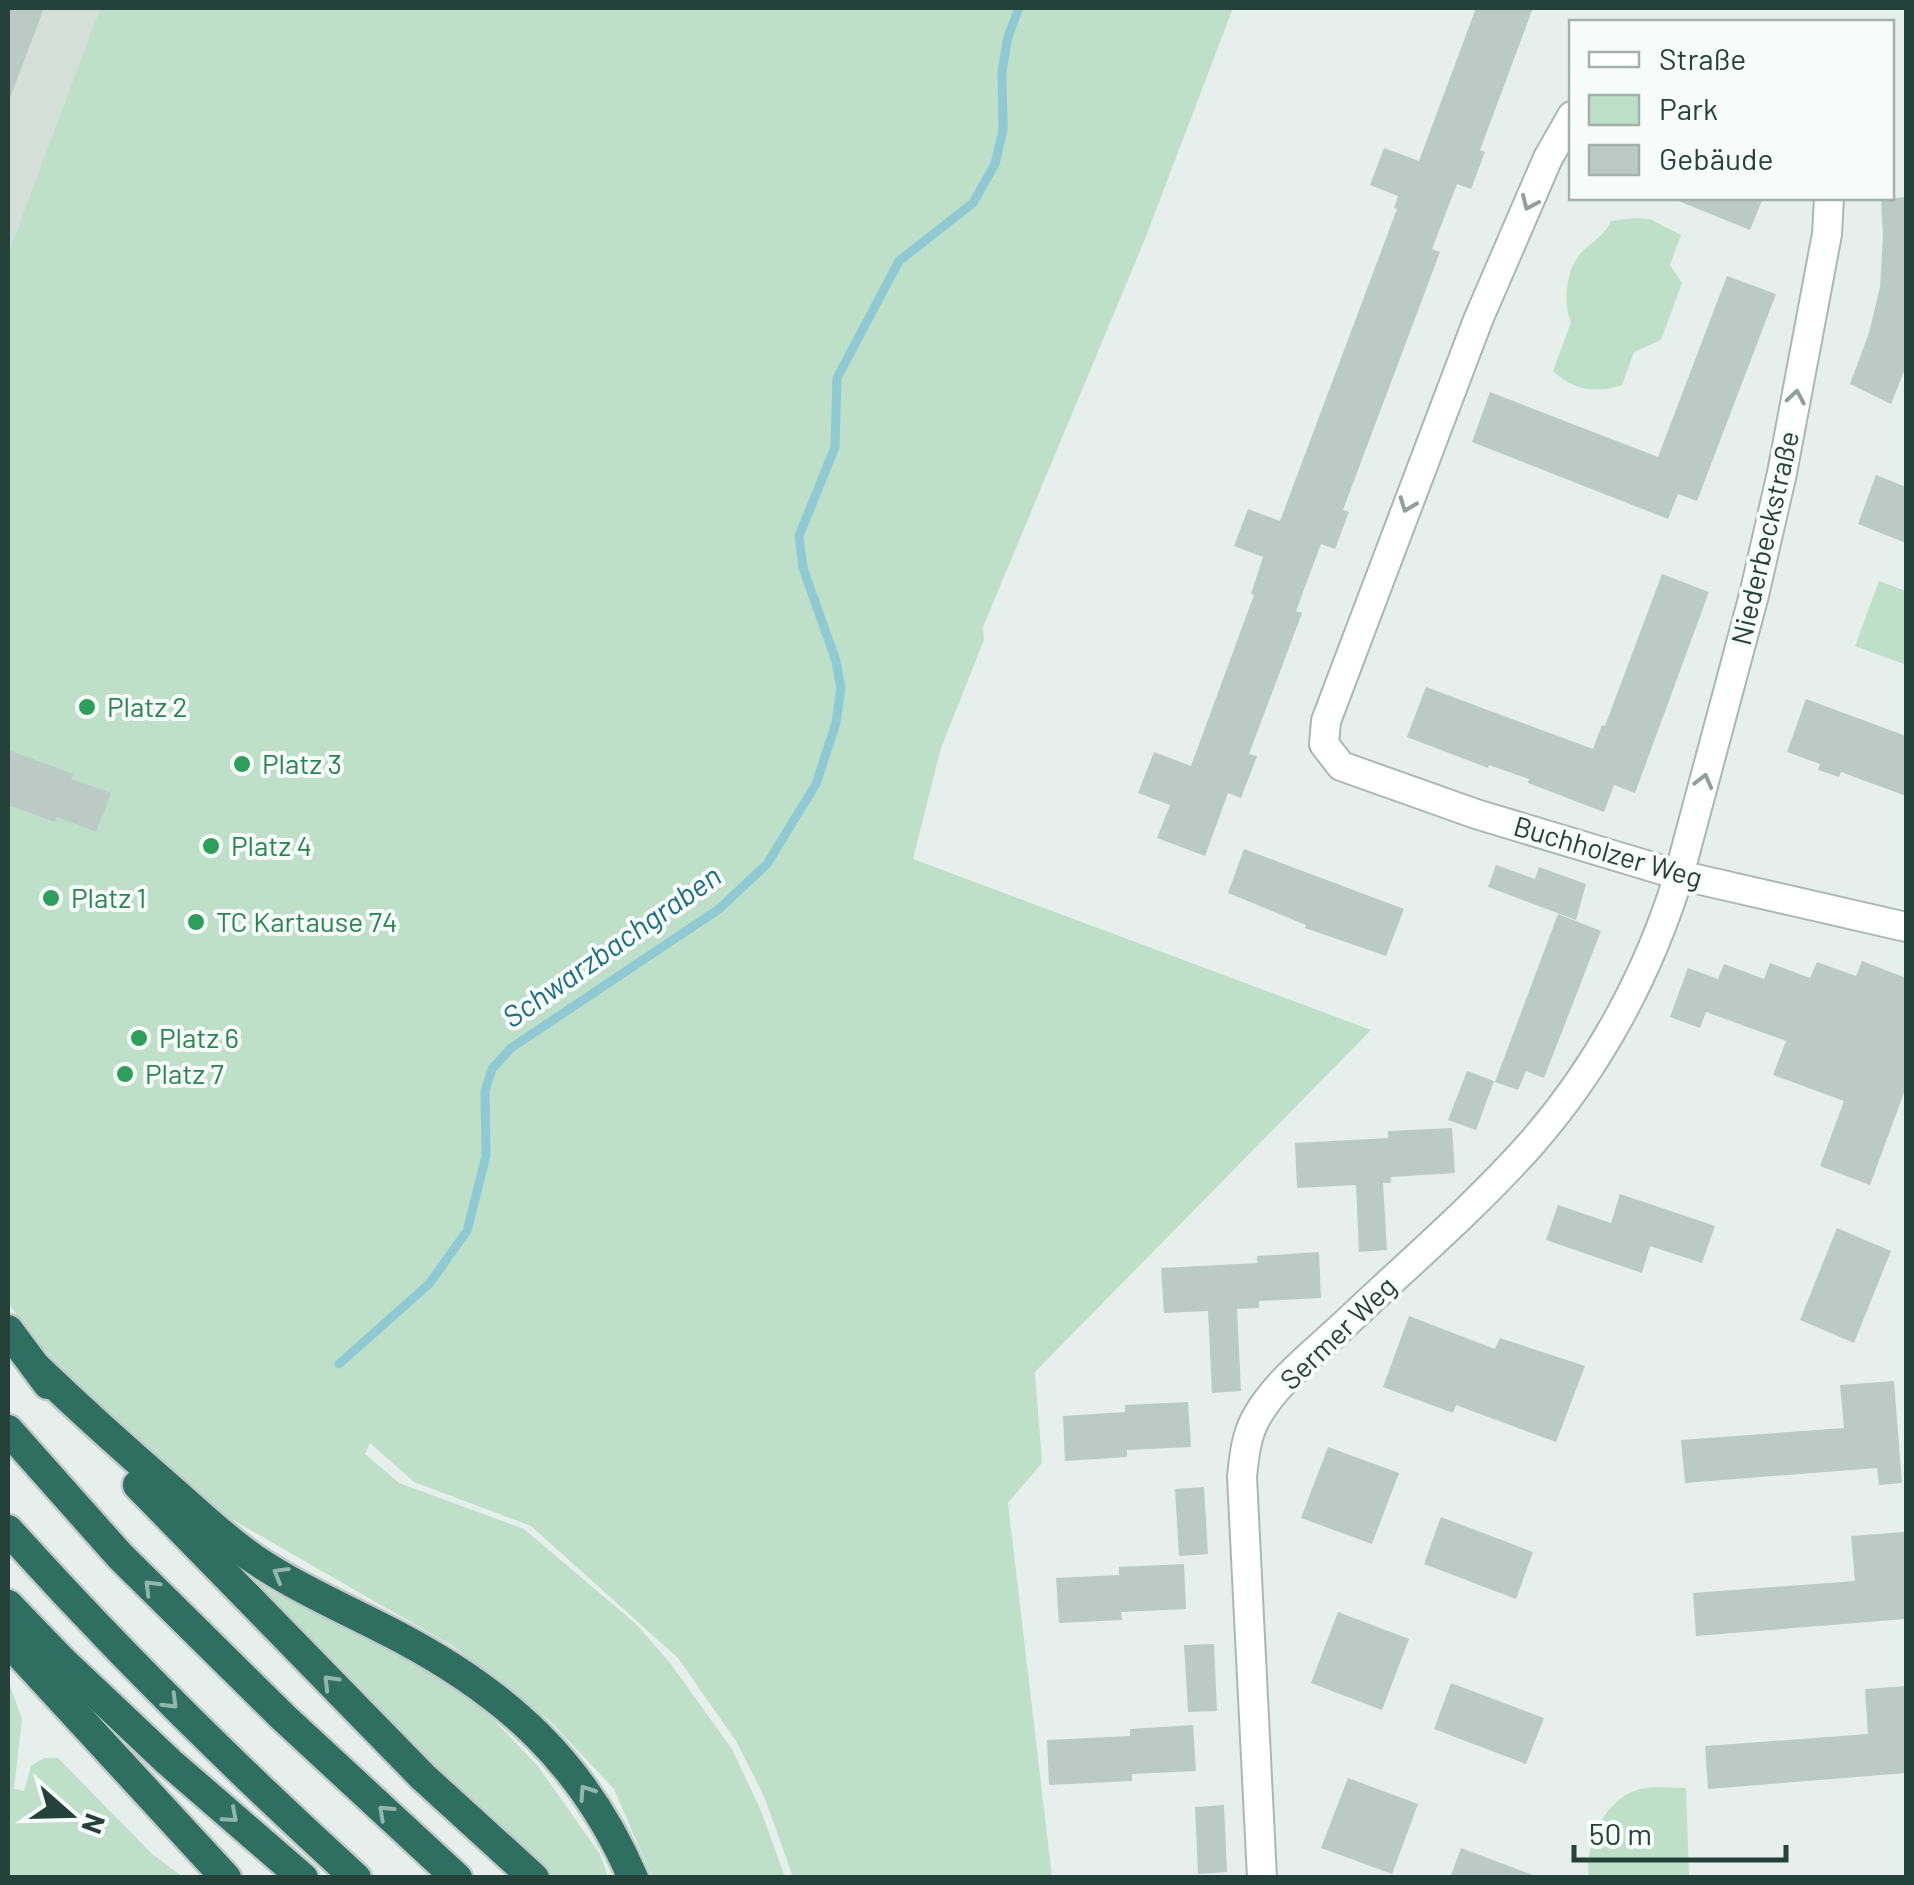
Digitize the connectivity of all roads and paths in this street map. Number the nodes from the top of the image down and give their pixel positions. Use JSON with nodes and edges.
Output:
{"nodes":[{"id":1,"x":1569,"y":121,"type":"edge"},
{"id":2,"x":1829,"y":200,"type":"edge"},
{"id":3,"x":1679,"y":875,"type":"junction"},
{"id":4,"x":1906,"y":926,"type":"edge"},
{"id":5,"x":8,"y":1330,"type":"edge"},
{"id":6,"x":38,"y":1369,"type":"junction"},
{"id":7,"x":8,"y":1430,"type":"edge"},
{"id":8,"x":8,"y":1530,"type":"edge"},
{"id":9,"x":8,"y":1605,"type":"edge"},
{"id":10,"x":8,"y":1641,"type":"edge"},
{"id":11,"x":226,"y":1878,"type":"edge"},
{"id":12,"x":303,"y":1878,"type":"edge"},
{"id":13,"x":356,"y":1878,"type":"edge"},
{"id":14,"x":457,"y":1878,"type":"edge"},
{"id":15,"x":534,"y":1878,"type":"edge"},
{"id":16,"x":633,"y":1878,"type":"edge"},
{"id":17,"x":1262,"y":1878,"type":"edge"}],
"edges":[{"from":1,"to":3,"type":"street","name":"Buchholzer Weg","one_way":true},
{"from":3,"to":2,"type":"street","name":"Niederbeckstraße","one_way":true},
{"from":3,"to":4,"type":"street","name":"Buchholzer Weg"},
{"from":3,"to":17,"type":"street","name":"Sermer Weg"},
{"from":5,"to":6,"type":"highway"},
{"from":15,"to":6,"type":"highway","one_way":true},
{"from":16,"to":6,"type":"highway","one_way":true},
{"from":14,"to":7,"type":"highway","one_way":true},
{"from":8,"to":13,"type":"highway","one_way":true},
{"from":9,"to":12,"type":"highway","one_way":true},
{"from":10,"to":11,"type":"highway"}]}
